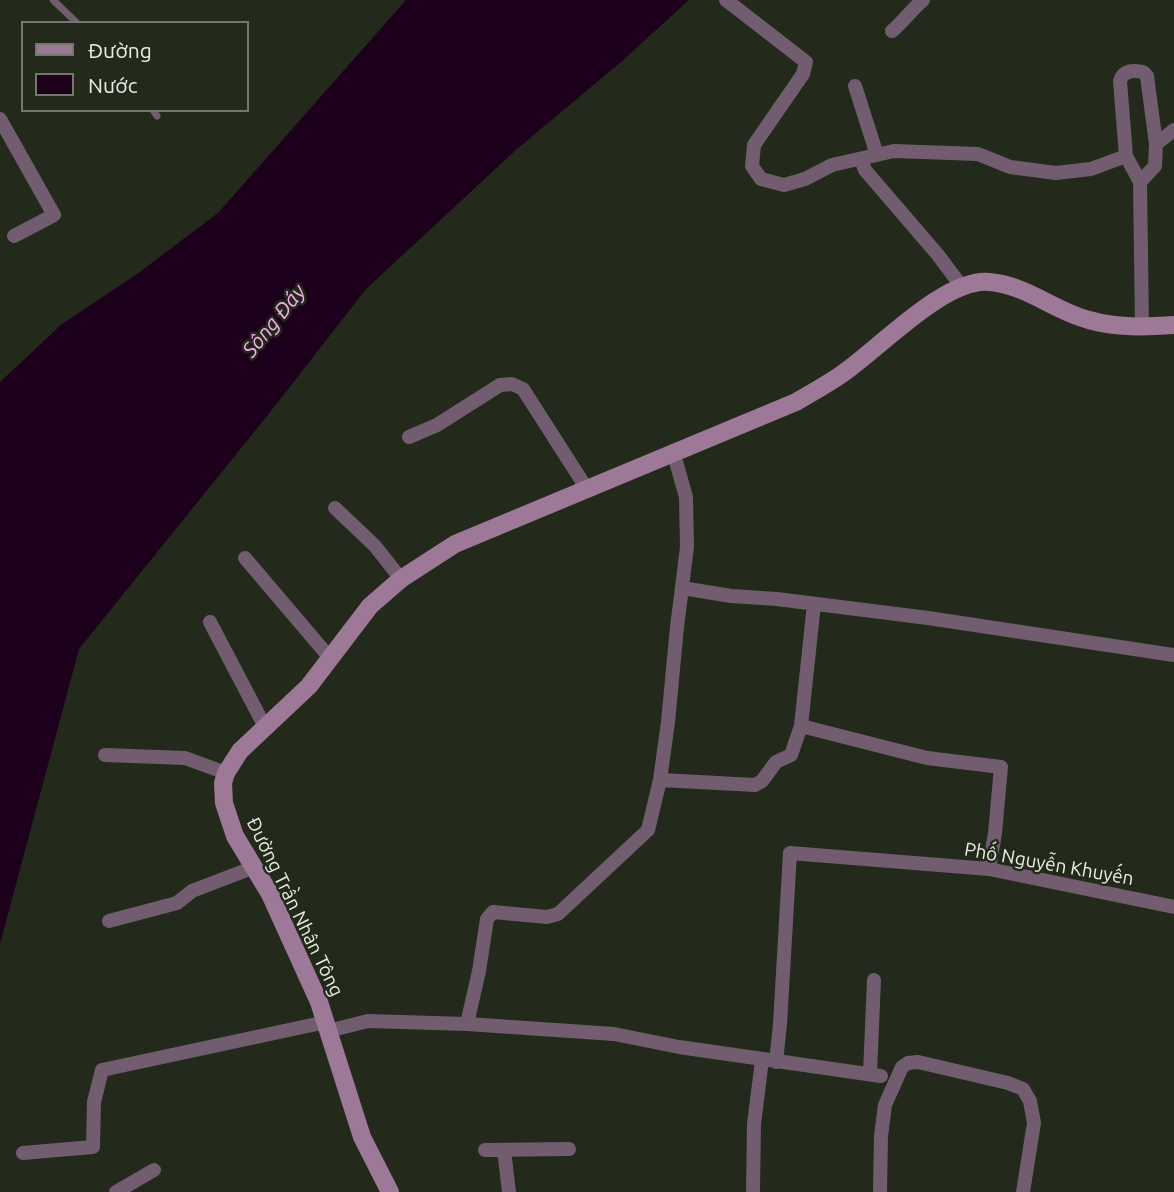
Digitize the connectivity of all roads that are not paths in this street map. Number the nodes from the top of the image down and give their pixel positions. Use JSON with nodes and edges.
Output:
{"nodes":[{"id":1,"x":54,"y":0,"type":"edge"},
{"id":2,"x":726,"y":0,"type":"edge"},
{"id":3,"x":923,"y":0,"type":"edge"},
{"id":4,"x":75,"y":21,"type":"edge"},
{"id":5,"x":892,"y":31,"type":"dead end"},
{"id":6,"x":855,"y":86,"type":"dead end"},
{"id":7,"x":0,"y":118,"type":"edge"},
{"id":8,"x":1174,"y":131,"type":"edge"},
{"id":9,"x":1156,"y":144,"type":"junction"},
{"id":10,"x":877,"y":155,"type":"junction"},
{"id":11,"x":1126,"y":156,"type":"junction"},
{"id":12,"x":861,"y":159,"type":"junction"},
{"id":13,"x":1140,"y":182,"type":"junction"},
{"id":14,"x":14,"y":236,"type":"dead end"},
{"id":15,"x":962,"y":287,"type":"junction"},
{"id":16,"x":1142,"y":320,"type":"junction"},
{"id":17,"x":1174,"y":325,"type":"edge"},
{"id":18,"x":409,"y":437,"type":"dead end"},
{"id":19,"x":673,"y":452,"type":"junction"},
{"id":20,"x":587,"y":489,"type":"junction"},
{"id":21,"x":335,"y":508,"type":"dead end"},
{"id":22,"x":245,"y":558,"type":"dead end"},
{"id":23,"x":401,"y":579,"type":"junction"},
{"id":24,"x":682,"y":588,"type":"junction"},
{"id":25,"x":814,"y":604,"type":"junction"},
{"id":26,"x":210,"y":622,"type":"dead end"},
{"id":27,"x":1174,"y":655,"type":"edge"},
{"id":28,"x":330,"y":658,"type":"junction"},
{"id":29,"x":801,"y":726,"type":"junction"},
{"id":30,"x":265,"y":727,"type":"junction"},
{"id":31,"x":105,"y":755,"type":"dead end"},
{"id":32,"x":226,"y":774,"type":"junction"},
{"id":33,"x":660,"y":780,"type":"junction"},
{"id":34,"x":252,"y":868,"type":"junction"},
{"id":35,"x":989,"y":869,"type":"junction"},
{"id":36,"x":1174,"y":907,"type":"edge"},
{"id":37,"x":108,"y":921,"type":"dead end"},
{"id":38,"x":874,"y":980,"type":"dead end"},
{"id":39,"x":467,"y":1024,"type":"junction"},
{"id":40,"x":327,"y":1026,"type":"junction"},
{"id":41,"x":769,"y":1061,"type":"junction"},
{"id":42,"x":569,"y":1149,"type":"dead end"},
{"id":43,"x":485,"y":1150,"type":"dead end"},
{"id":44,"x":504,"y":1150,"type":"junction"},
{"id":45,"x":23,"y":1153,"type":"dead end"},
{"id":46,"x":154,"y":1170,"type":"dead end"},
{"id":47,"x":116,"y":1192,"type":"edge"},
{"id":48,"x":390,"y":1192,"type":"edge"},
{"id":49,"x":509,"y":1192,"type":"edge"},
{"id":50,"x":753,"y":1192,"type":"edge"},
{"id":51,"x":880,"y":1192,"type":"edge"},
{"id":52,"x":1023,"y":1192,"type":"edge"}],
"edges":[{"from":1,"to":4,"type":"lane"},
{"from":2,"to":12,"type":"street"},
{"from":3,"to":5,"type":"street"},
{"from":6,"to":10,"type":"street"},
{"from":7,"to":14,"type":"street"},
{"from":8,"to":9,"type":"street"},
{"from":9,"to":11,"type":"street"},
{"from":9,"to":13,"type":"street"},
{"from":10,"to":11,"type":"street"},
{"from":10,"to":12,"type":"street"},
{"from":11,"to":13,"type":"street"},
{"from":12,"to":15,"type":"street"},
{"from":13,"to":16,"type":"street"},
{"from":15,"to":16,"type":"street"},
{"from":15,"to":19,"type":"street"},
{"from":16,"to":17,"type":"street"},
{"from":18,"to":20,"type":"street"},
{"from":19,"to":20,"type":"street"},
{"from":19,"to":24,"type":"street"},
{"from":20,"to":23,"type":"street"},
{"from":21,"to":23,"type":"street"},
{"from":22,"to":28,"type":"street"},
{"from":23,"to":28,"type":"street"},
{"from":24,"to":25,"type":"street"},
{"from":24,"to":33,"type":"street"},
{"from":25,"to":27,"type":"street"},
{"from":25,"to":29,"type":"street"},
{"from":26,"to":30,"type":"street"},
{"from":28,"to":30,"type":"street"},
{"from":29,"to":33,"type":"street"},
{"from":29,"to":35,"type":"street"},
{"from":30,"to":32,"type":"street"},
{"from":31,"to":32,"type":"street"},
{"from":32,"to":34,"type":"street","name":"Đường Trần Nhân Tông"},
{"from":33,"to":39,"type":"street"},
{"from":34,"to":37,"type":"street"},
{"from":34,"to":40,"type":"street","name":"Đường Trần Nhân Tông"},
{"from":35,"to":36,"type":"street","name":"Phố Nguyễn Khuyến"},
{"from":35,"to":41,"type":"street","name":"Phố Nguyễn Khuyến"},
{"from":38,"to":41,"type":"street"},
{"from":39,"to":40,"type":"street"},
{"from":39,"to":41,"type":"street"},
{"from":40,"to":45,"type":"street"},
{"from":40,"to":48,"type":"street","name":"Đường Trần Nhân Tông"},
{"from":41,"to":50,"type":"street"},
{"from":42,"to":44,"type":"street"},
{"from":43,"to":44,"type":"street"},
{"from":44,"to":49,"type":"street"},
{"from":46,"to":47,"type":"street"},
{"from":51,"to":52,"type":"street"}]}
